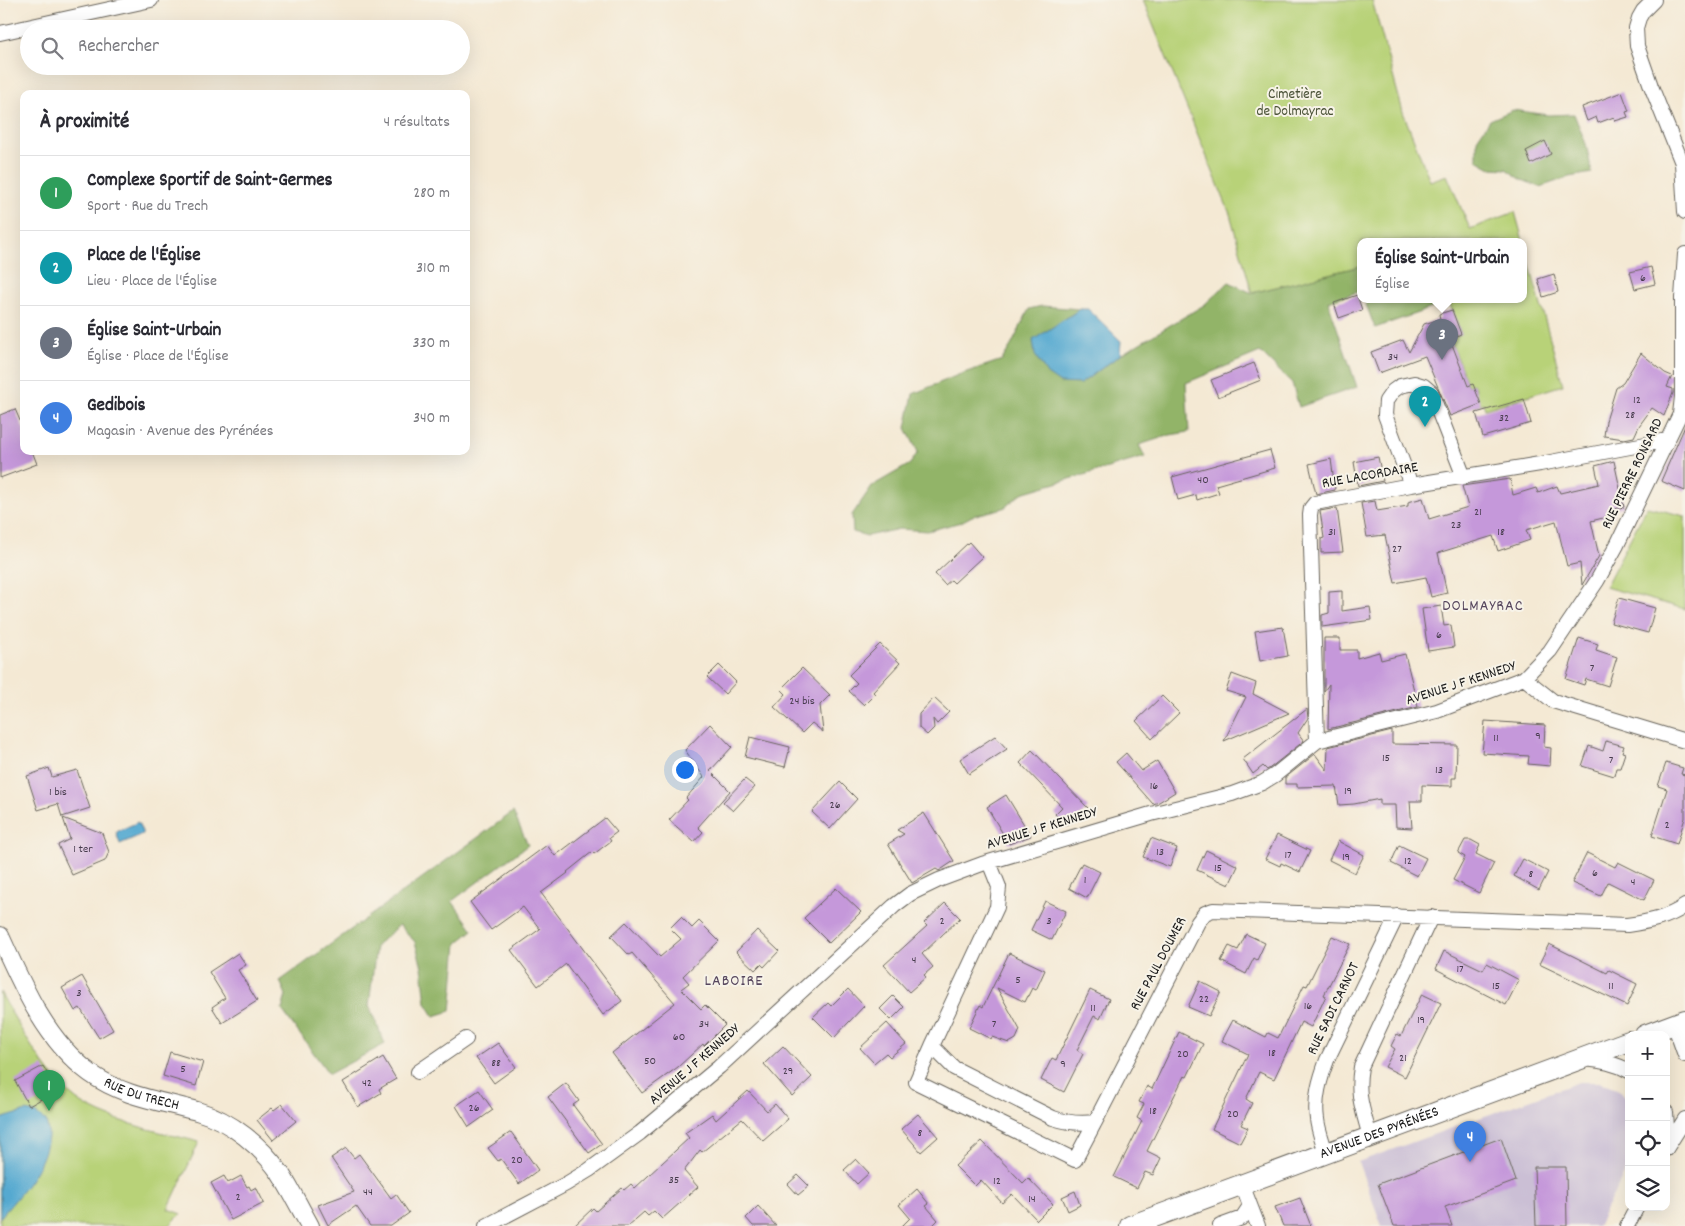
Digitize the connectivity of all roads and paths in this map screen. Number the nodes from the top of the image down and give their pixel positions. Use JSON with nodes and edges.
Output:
{"nodes":[{"id":1,"x":151,"y":0,"type":"edge"},
{"id":2,"x":1654,"y":0,"type":"edge"},
{"id":3,"x":59,"y":20,"type":"edge"},
{"id":4,"x":20,"y":29,"type":"edge"},
{"id":5,"x":0,"y":33,"type":"edge"},
{"id":6,"x":1685,"y":212,"type":"edge"},
{"id":7,"x":1685,"y":254,"type":"edge"},
{"id":8,"x":1683,"y":414,"type":"edge"},
{"id":9,"x":1667,"y":440,"type":"junction"},
{"id":10,"x":1464,"y":477,"type":"junction"},
{"id":11,"x":1411,"y":485,"type":"junction"},
{"id":12,"x":1524,"y":678,"type":"junction"},
{"id":13,"x":1317,"y":741,"type":"junction"},
{"id":14,"x":1685,"y":741,"type":"edge"},
{"id":15,"x":989,"y":862,"type":"junction"},
{"id":16,"x":1685,"y":906,"type":"edge"},
{"id":17,"x":1397,"y":916,"type":"junction"},
{"id":18,"x":1431,"y":917,"type":"junction"},
{"id":19,"x":0,"y":936,"type":"edge"},
{"id":20,"x":1680,"y":1022,"type":"edge"},
{"id":21,"x":1657,"y":1031,"type":"edge"},
{"id":22,"x":466,"y":1039,"type":"dead end"},
{"id":23,"x":1625,"y":1042,"type":"edge"},
{"id":24,"x":932,"y":1046,"type":"junction"},
{"id":25,"x":1685,"y":1055,"type":"edge"},
{"id":26,"x":1580,"y":1059,"type":"junction"},
{"id":27,"x":1625,"y":1069,"type":"edge"},
{"id":28,"x":418,"y":1072,"type":"dead end"},
{"id":29,"x":1685,"y":1119,"type":"edge"},
{"id":30,"x":1095,"y":1122,"type":"junction"},
{"id":31,"x":1370,"y":1137,"type":"junction"},
{"id":32,"x":1670,"y":1142,"type":"edge"},
{"id":33,"x":1326,"y":1153,"type":"junction"},
{"id":34,"x":1242,"y":1184,"type":"junction"},
{"id":35,"x":1250,"y":1206,"type":"junction"},
{"id":36,"x":1635,"y":1211,"type":"edge"},
{"id":37,"x":310,"y":1226,"type":"edge"},
{"id":38,"x":486,"y":1226,"type":"edge"},
{"id":39,"x":1130,"y":1226,"type":"edge"},
{"id":40,"x":1220,"y":1226,"type":"edge"},
{"id":41,"x":1258,"y":1226,"type":"edge"},
{"id":42,"x":1627,"y":1226,"type":"edge"}],
"edges":[{"from":1,"to":3,"type":"street"},
{"from":2,"to":6,"type":"street"},
{"from":4,"to":5,"type":"street"},
{"from":7,"to":8,"type":"street","name":"RUE PIERRE RONSARD"},
{"from":8,"to":9,"type":"street","name":"RUE PIERRE RONSARD"},
{"from":9,"to":10,"type":"street","name":"RUE LACORDAIRE"},
{"from":9,"to":12,"type":"street","name":"RUE PIERRE RONSARD"},
{"from":10,"to":11,"type":"street","name":"RUE LACORDAIRE"},
{"from":10,"to":11,"type":"street"},
{"from":11,"to":13,"type":"street","name":"RUE LACORDAIRE"},
{"from":12,"to":13,"type":"street","name":"AVENUE J F KENNEDY"},
{"from":12,"to":14,"type":"street","name":"AVENUE J F KENNEDY"},
{"from":13,"to":15,"type":"street","name":"AVENUE J F KENNEDY"},
{"from":15,"to":24,"type":"street","name":"RUE PAUL DOUMER"},
{"from":15,"to":38,"type":"street","name":"AVENUE J F KENNEDY"},
{"from":16,"to":18,"type":"street"},
{"from":17,"to":18,"type":"street"},
{"from":17,"to":30,"type":"street","name":"RUE PAUL DOUMER"},
{"from":17,"to":33,"type":"street","name":"RUE SADI CARNOT"},
{"from":18,"to":31,"type":"street"},
{"from":19,"to":37,"type":"street","name":"RUE DU TRECH"},
{"from":20,"to":21,"type":"main road"},
{"from":20,"to":25,"type":"street"},
{"from":22,"to":28,"type":"street"},
{"from":23,"to":26,"type":"main road","name":"AVENUE DES PYRÉNÉES"},
{"from":24,"to":30,"type":"street"},
{"from":24,"to":30,"type":"street","name":"RUE PAUL DOUMER"},
{"from":26,"to":27,"type":"street"},
{"from":26,"to":31,"type":"main road","name":"AVENUE DES PYRÉNÉES"},
{"from":29,"to":32,"type":"street"},
{"from":31,"to":33,"type":"main road","name":"AVENUE DES PYRÉNÉES"},
{"from":33,"to":34,"type":"main road","name":"AVENUE DES PYRÉNÉES"},
{"from":34,"to":35,"type":"street"},
{"from":34,"to":39,"type":"main road","name":"AVENUE DES PYRÉNÉES"},
{"from":35,"to":40,"type":"street"},
{"from":35,"to":41,"type":"street"},
{"from":36,"to":42,"type":"street"}]}
